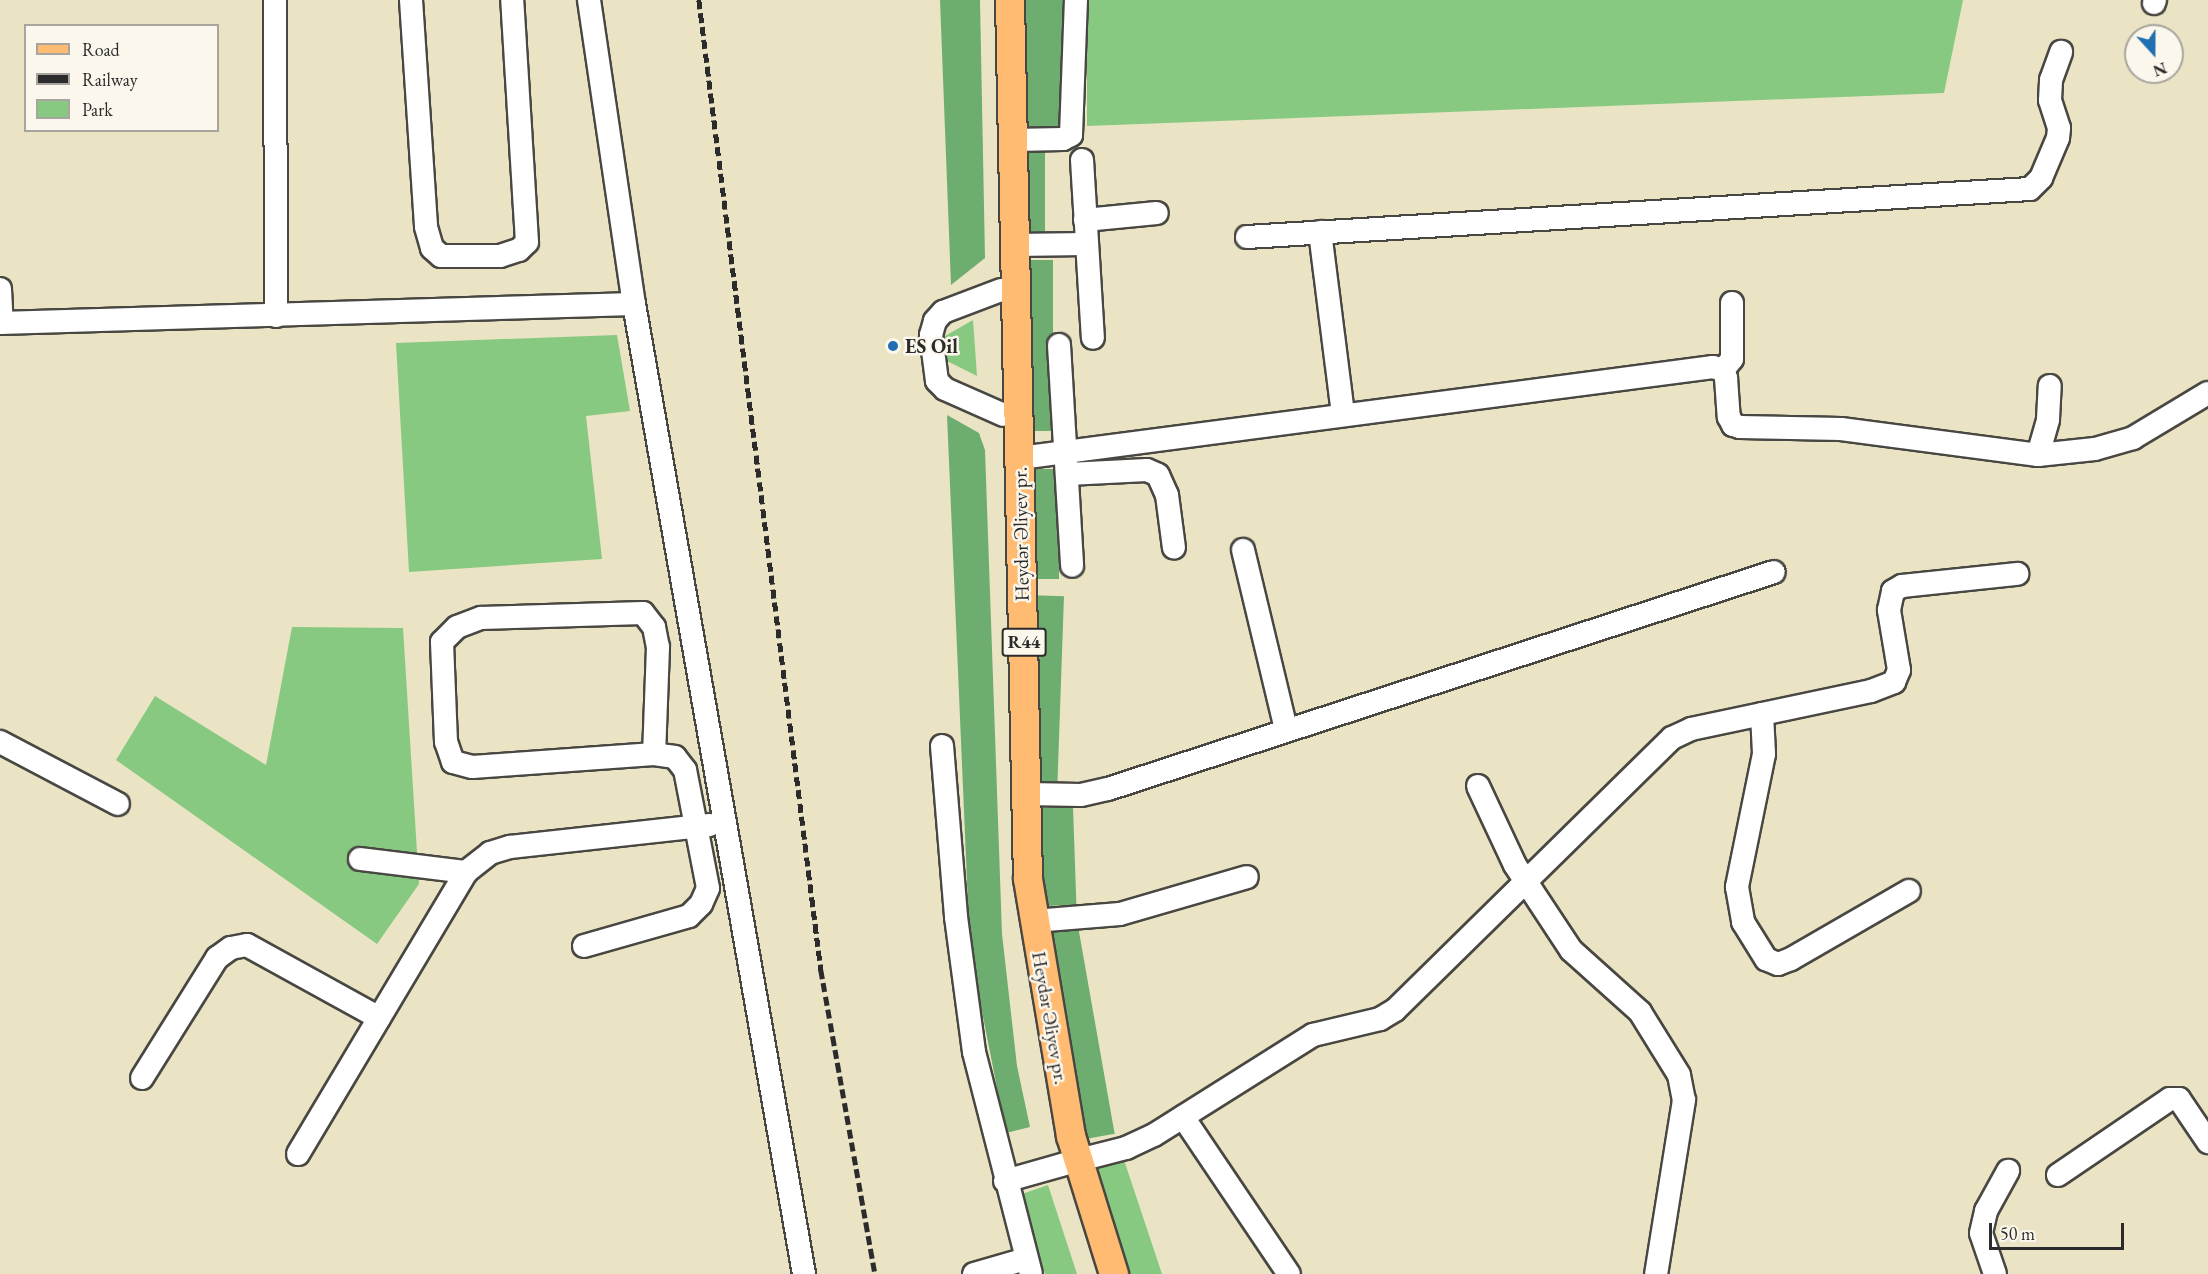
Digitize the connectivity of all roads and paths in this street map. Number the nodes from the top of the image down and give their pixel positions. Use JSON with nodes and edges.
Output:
{"nodes":[{"id":1,"x":275,"y":0,"type":"edge"},
{"id":2,"x":411,"y":0,"type":"edge"},
{"id":3,"x":512,"y":0,"type":"edge"},
{"id":4,"x":589,"y":0,"type":"edge"},
{"id":5,"x":994,"y":0,"type":"edge"},
{"id":6,"x":1010,"y":0,"type":"edge"},
{"id":7,"x":1076,"y":0,"type":"edge"},
{"id":8,"x":2061,"y":52,"type":"dead end"},
{"id":9,"x":1013,"y":140,"type":"junction"},
{"id":10,"x":1082,"y":160,"type":"dead end"},
{"id":11,"x":1157,"y":213,"type":"dead end"},
{"id":12,"x":1085,"y":220,"type":"junction"},
{"id":13,"x":1320,"y":232,"type":"junction"},
{"id":14,"x":1247,"y":237,"type":"dead end"},
{"id":15,"x":1086,"y":244,"type":"junction"},
{"id":16,"x":1016,"y":245,"type":"junction"},
{"id":17,"x":0,"y":289,"type":"edge"},
{"id":18,"x":1001,"y":290,"type":"junction"},
{"id":19,"x":1732,"y":303,"type":"dead end"},
{"id":20,"x":634,"y":304,"type":"junction"},
{"id":21,"x":276,"y":316,"type":"junction"},
{"id":22,"x":1,"y":323,"type":"edge"},
{"id":23,"x":1094,"y":338,"type":"dead end"},
{"id":24,"x":1059,"y":345,"type":"dead end"},
{"id":25,"x":1723,"y":370,"type":"junction"},
{"id":26,"x":2050,"y":386,"type":"dead end"},
{"id":27,"x":2208,"y":393,"type":"edge"},
{"id":28,"x":1004,"y":415,"type":"junction"},
{"id":29,"x":1343,"y":415,"type":"junction"},
{"id":30,"x":2038,"y":455,"type":"junction"},
{"id":31,"x":1020,"y":458,"type":"junction"},
{"id":32,"x":1068,"y":464,"type":"junction"},
{"id":33,"x":1174,"y":548,"type":"dead end"},
{"id":34,"x":1243,"y":550,"type":"dead end"},
{"id":35,"x":1072,"y":566,"type":"dead end"},
{"id":36,"x":1774,"y":572,"type":"dead end"},
{"id":37,"x":2018,"y":574,"type":"dead end"},
{"id":38,"x":1762,"y":714,"type":"junction"},
{"id":39,"x":1286,"y":729,"type":"junction"},
{"id":40,"x":0,"y":742,"type":"edge"},
{"id":41,"x":942,"y":746,"type":"dead end"},
{"id":42,"x":654,"y":754,"type":"junction"},
{"id":43,"x":1478,"y":786,"type":"dead end"},
{"id":44,"x":1027,"y":794,"type":"junction"},
{"id":45,"x":118,"y":804,"type":"dead end"},
{"id":46,"x":726,"y":823,"type":"junction"},
{"id":47,"x":695,"y":826,"type":"junction"},
{"id":48,"x":360,"y":858,"type":"dead end"},
{"id":49,"x":466,"y":872,"type":"junction"},
{"id":50,"x":1247,"y":878,"type":"dead end"},
{"id":51,"x":1526,"y":883,"type":"junction"},
{"id":52,"x":1909,"y":891,"type":"dead end"},
{"id":53,"x":1034,"y":921,"type":"junction"},
{"id":54,"x":584,"y":946,"type":"dead end"},
{"id":55,"x":379,"y":1018,"type":"junction"},
{"id":56,"x":142,"y":1078,"type":"dead end"},
{"id":57,"x":1183,"y":1117,"type":"junction"},
{"id":58,"x":2208,"y":1142,"type":"edge"},
{"id":59,"x":298,"y":1154,"type":"dead end"},
{"id":60,"x":1072,"y":1162,"type":"junction"},
{"id":61,"x":2008,"y":1171,"type":"dead end"},
{"id":62,"x":2058,"y":1175,"type":"dead end"},
{"id":63,"x":1005,"y":1181,"type":"junction"},
{"id":64,"x":1029,"y":1266,"type":"edge"},
{"id":65,"x":804,"y":1274,"type":"edge"},
{"id":66,"x":974,"y":1274,"type":"edge"},
{"id":67,"x":1098,"y":1274,"type":"edge"},
{"id":68,"x":1114,"y":1274,"type":"edge"},
{"id":69,"x":1289,"y":1274,"type":"edge"},
{"id":70,"x":1656,"y":1274,"type":"edge"},
{"id":71,"x":1995,"y":1274,"type":"edge"}],
"edges":[{"from":1,"to":21,"type":"street"},
{"from":2,"to":3,"type":"street"},
{"from":4,"to":20,"type":"street"},
{"from":5,"to":18,"type":"main road","name":"Heydər Əliyev pr.","number":"R44"},
{"from":6,"to":9,"type":"main road","name":"Heydər Əliyev pr.","number":"R44"},
{"from":7,"to":9,"type":"street"},
{"from":8,"to":13,"type":"street"},
{"from":9,"to":16,"type":"main road","name":"Heydər Əliyev pr.","number":"R44"},
{"from":10,"to":12,"type":"street"},
{"from":11,"to":12,"type":"street"},
{"from":12,"to":15,"type":"street"},
{"from":13,"to":14,"type":"street"},
{"from":13,"to":29,"type":"street"},
{"from":15,"to":16,"type":"street"},
{"from":15,"to":23,"type":"street"},
{"from":16,"to":31,"type":"main road","name":"Heydər Əliyev pr.","number":"R44"},
{"from":17,"to":22,"type":"street"},
{"from":18,"to":28,"type":"main road","name":"Heydər Əliyev pr.","number":"R44"},
{"from":18,"to":28,"type":"street"},
{"from":19,"to":25,"type":"street"},
{"from":20,"to":21,"type":"street"},
{"from":20,"to":46,"type":"street"},
{"from":21,"to":22,"type":"street"},
{"from":24,"to":32,"type":"street"},
{"from":25,"to":29,"type":"street"},
{"from":25,"to":30,"type":"street"},
{"from":26,"to":30,"type":"street"},
{"from":27,"to":30,"type":"street"},
{"from":28,"to":60,"type":"main road","name":"Heydər Əliyev pr.","number":"R44"},
{"from":29,"to":32,"type":"street"},
{"from":31,"to":32,"type":"street"},
{"from":31,"to":44,"type":"main road","name":"Heydər Əliyev pr.","number":"R44"},
{"from":32,"to":33,"type":"street"},
{"from":32,"to":35,"type":"street"},
{"from":34,"to":39,"type":"street"},
{"from":36,"to":39,"type":"street"},
{"from":37,"to":38,"type":"street"},
{"from":38,"to":51,"type":"street"},
{"from":38,"to":52,"type":"street"},
{"from":39,"to":44,"type":"street"},
{"from":40,"to":45,"type":"street"},
{"from":41,"to":63,"type":"street"},
{"from":42,"to":42,"type":"street"},
{"from":42,"to":47,"type":"street"},
{"from":43,"to":51,"type":"street"},
{"from":44,"to":53,"type":"main road","name":"Heydər Əliyev pr.","number":"R44"},
{"from":46,"to":47,"type":"street"},
{"from":46,"to":65,"type":"street"},
{"from":47,"to":49,"type":"street"},
{"from":47,"to":54,"type":"street"},
{"from":48,"to":49,"type":"street"},
{"from":49,"to":55,"type":"street"},
{"from":50,"to":53,"type":"street"},
{"from":51,"to":57,"type":"street"},
{"from":51,"to":70,"type":"street"},
{"from":53,"to":60,"type":"main road","name":"Heydər Əliyev pr.","number":"R44"},
{"from":55,"to":56,"type":"street"},
{"from":55,"to":59,"type":"street"},
{"from":57,"to":60,"type":"street"},
{"from":57,"to":69,"type":"street"},
{"from":58,"to":62,"type":"street"},
{"from":60,"to":63,"type":"street"},
{"from":60,"to":67,"type":"main road","name":"Heydər Əliyev pr.","number":"R44"},
{"from":60,"to":68,"type":"main road","name":"Heydər Əliyev pr.","number":"R44"},
{"from":61,"to":71,"type":"street"},
{"from":63,"to":64,"type":"street"},
{"from":64,"to":66,"type":"street"}]}
